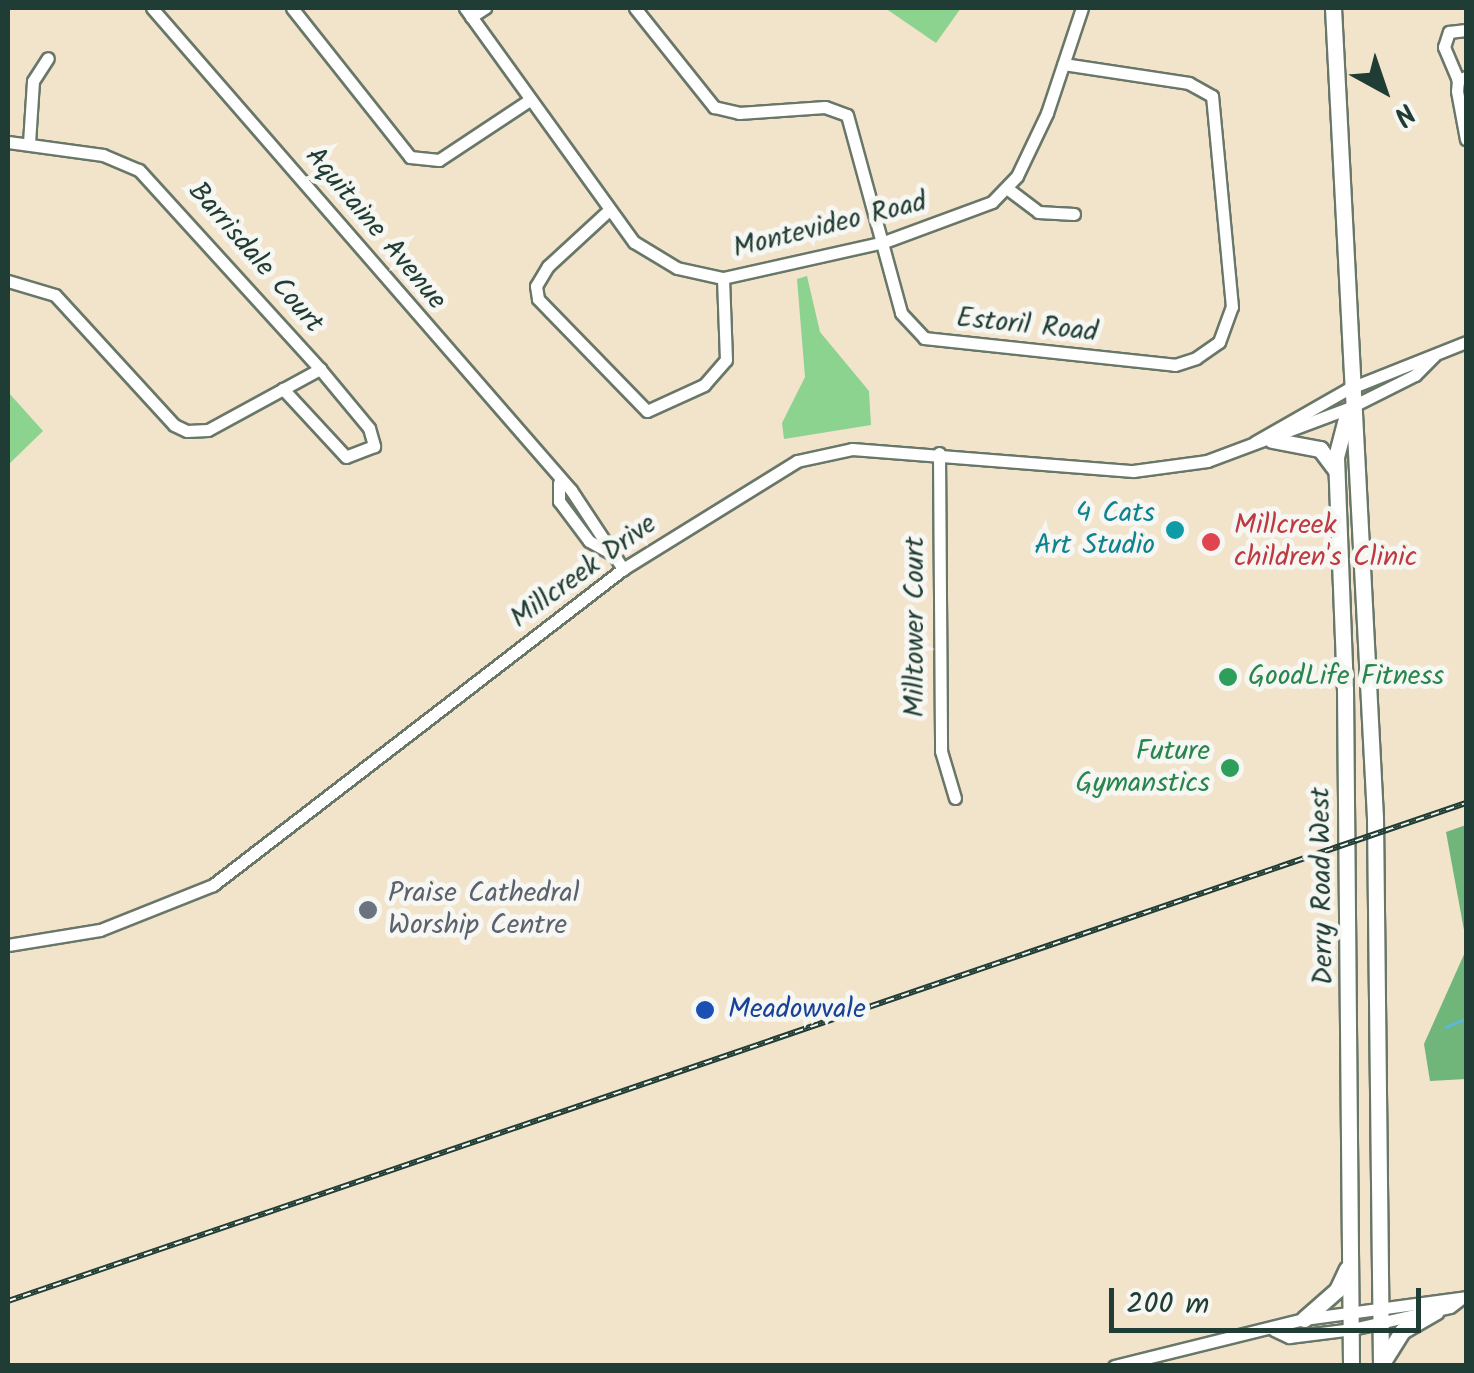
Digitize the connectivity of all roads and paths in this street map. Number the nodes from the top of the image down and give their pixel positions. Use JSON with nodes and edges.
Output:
{"nodes":[{"id":1,"x":152,"y":8,"type":"edge"},
{"id":2,"x":292,"y":8,"type":"edge"},
{"id":3,"x":485,"y":8,"type":"edge"},
{"id":4,"x":635,"y":8,"type":"edge"},
{"id":5,"x":1082,"y":8,"type":"edge"},
{"id":6,"x":1333,"y":8,"type":"edge"},
{"id":7,"x":468,"y":12,"type":"edge"},
{"id":8,"x":1466,"y":30,"type":"edge"},
{"id":9,"x":48,"y":58,"type":"dead end"},
{"id":10,"x":1063,"y":64,"type":"junction"},
{"id":11,"x":1462,"y":78,"type":"edge"},
{"id":12,"x":528,"y":101,"type":"junction"},
{"id":13,"x":1466,"y":139,"type":"edge"},
{"id":14,"x":8,"y":142,"type":"edge"},
{"id":15,"x":29,"y":143,"type":"junction"},
{"id":16,"x":1008,"y":190,"type":"junction"},
{"id":17,"x":609,"y":210,"type":"junction"},
{"id":18,"x":1074,"y":214,"type":"dead end"},
{"id":19,"x":884,"y":242,"type":"junction"},
{"id":20,"x":723,"y":278,"type":"junction"},
{"id":21,"x":8,"y":281,"type":"edge"},
{"id":22,"x":1466,"y":342,"type":"edge"},
{"id":23,"x":1434,"y":356,"type":"junction"},
{"id":24,"x":320,"y":370,"type":"junction"},
{"id":25,"x":283,"y":389,"type":"junction"},
{"id":26,"x":1348,"y":390,"type":"junction"},
{"id":27,"x":1349,"y":408,"type":"junction"},
{"id":28,"x":1272,"y":440,"type":"junction"},
{"id":29,"x":1253,"y":443,"type":"junction"},
{"id":30,"x":939,"y":454,"type":"junction"},
{"id":31,"x":1336,"y":473,"type":"junction"},
{"id":32,"x":623,"y":569,"type":"junction"},
{"id":33,"x":955,"y":798,"type":"dead end"},
{"id":34,"x":8,"y":945,"type":"edge"},
{"id":35,"x":1350,"y":1260,"type":"junction"},
{"id":36,"x":1464,"y":1298,"type":"edge"},
{"id":37,"x":1436,"y":1311,"type":"junction"},
{"id":38,"x":1383,"y":1314,"type":"junction"},
{"id":39,"x":1304,"y":1319,"type":"junction"},
{"id":40,"x":1351,"y":1321,"type":"junction"},
{"id":41,"x":1274,"y":1330,"type":"junction"},
{"id":42,"x":1382,"y":1364,"type":"edge"},
{"id":43,"x":1114,"y":1366,"type":"edge"},
{"id":44,"x":1351,"y":1366,"type":"edge"}],
"edges":[{"from":1,"to":32,"type":"street","name":"Aquitaine Avenue"},
{"from":2,"to":12,"type":"street"},
{"from":3,"to":7,"type":"street"},
{"from":4,"to":19,"type":"street","name":"Estoril Road"},
{"from":5,"to":10,"type":"street"},
{"from":6,"to":26,"type":"main road","name":"Derry Road West"},
{"from":7,"to":12,"type":"street","name":"Montevideo Road"},
{"from":8,"to":11,"type":"street"},
{"from":9,"to":15,"type":"street"},
{"from":10,"to":16,"type":"street"},
{"from":10,"to":19,"type":"street","name":"Estoril Road"},
{"from":11,"to":13,"type":"street"},
{"from":12,"to":17,"type":"street","name":"Montevideo Road"},
{"from":14,"to":15,"type":"street","name":"Barrisdale Court"},
{"from":15,"to":24,"type":"street","name":"Barrisdale Court"},
{"from":16,"to":18,"type":"street"},
{"from":16,"to":19,"type":"street","name":"Montevideo Road"},
{"from":17,"to":20,"type":"street","name":"Montevideo Road"},
{"from":17,"to":20,"type":"street"},
{"from":19,"to":20,"type":"street","name":"Montevideo Road"},
{"from":21,"to":25,"type":"street"},
{"from":22,"to":23,"type":"street","name":"Millcreek Drive"},
{"from":23,"to":26,"type":"street","name":"Millcreek Drive"},
{"from":23,"to":27,"type":"street","name":"Millcreek Drive"},
{"from":24,"to":25,"type":"street"},
{"from":24,"to":25,"type":"street","name":"Barrisdale Court"},
{"from":26,"to":27,"type":"main road","name":"Derry Road West"},
{"from":26,"to":29,"type":"street","name":"Millcreek Drive"},
{"from":27,"to":28,"type":"street","name":"Millcreek Drive"},
{"from":27,"to":31,"type":"main road","name":"Derry Road West"},
{"from":27,"to":38,"type":"main road","name":"Derry Road West"},
{"from":28,"to":29,"type":"street","name":"Millcreek Drive"},
{"from":28,"to":31,"type":"main road"},
{"from":29,"to":30,"type":"street","name":"Millcreek Drive"},
{"from":30,"to":32,"type":"street","name":"Millcreek Drive"},
{"from":30,"to":33,"type":"street","name":"Milltower Court"},
{"from":31,"to":35,"type":"main road","name":"Derry Road West"},
{"from":32,"to":34,"type":"street","name":"Millcreek Drive"},
{"from":35,"to":39,"type":"main road"},
{"from":35,"to":40,"type":"main road","name":"Derry Road West"},
{"from":36,"to":37,"type":"street"},
{"from":36,"to":38,"type":"street"},
{"from":37,"to":38,"type":"street"},
{"from":37,"to":42,"type":"main road"},
{"from":38,"to":40,"type":"street"},
{"from":38,"to":42,"type":"main road","name":"Derry Road West"},
{"from":39,"to":40,"type":"street"},
{"from":39,"to":41,"type":"street"},
{"from":40,"to":41,"type":"street"},
{"from":40,"to":44,"type":"main road","name":"Derry Road West"},
{"from":41,"to":43,"type":"street"}]}
